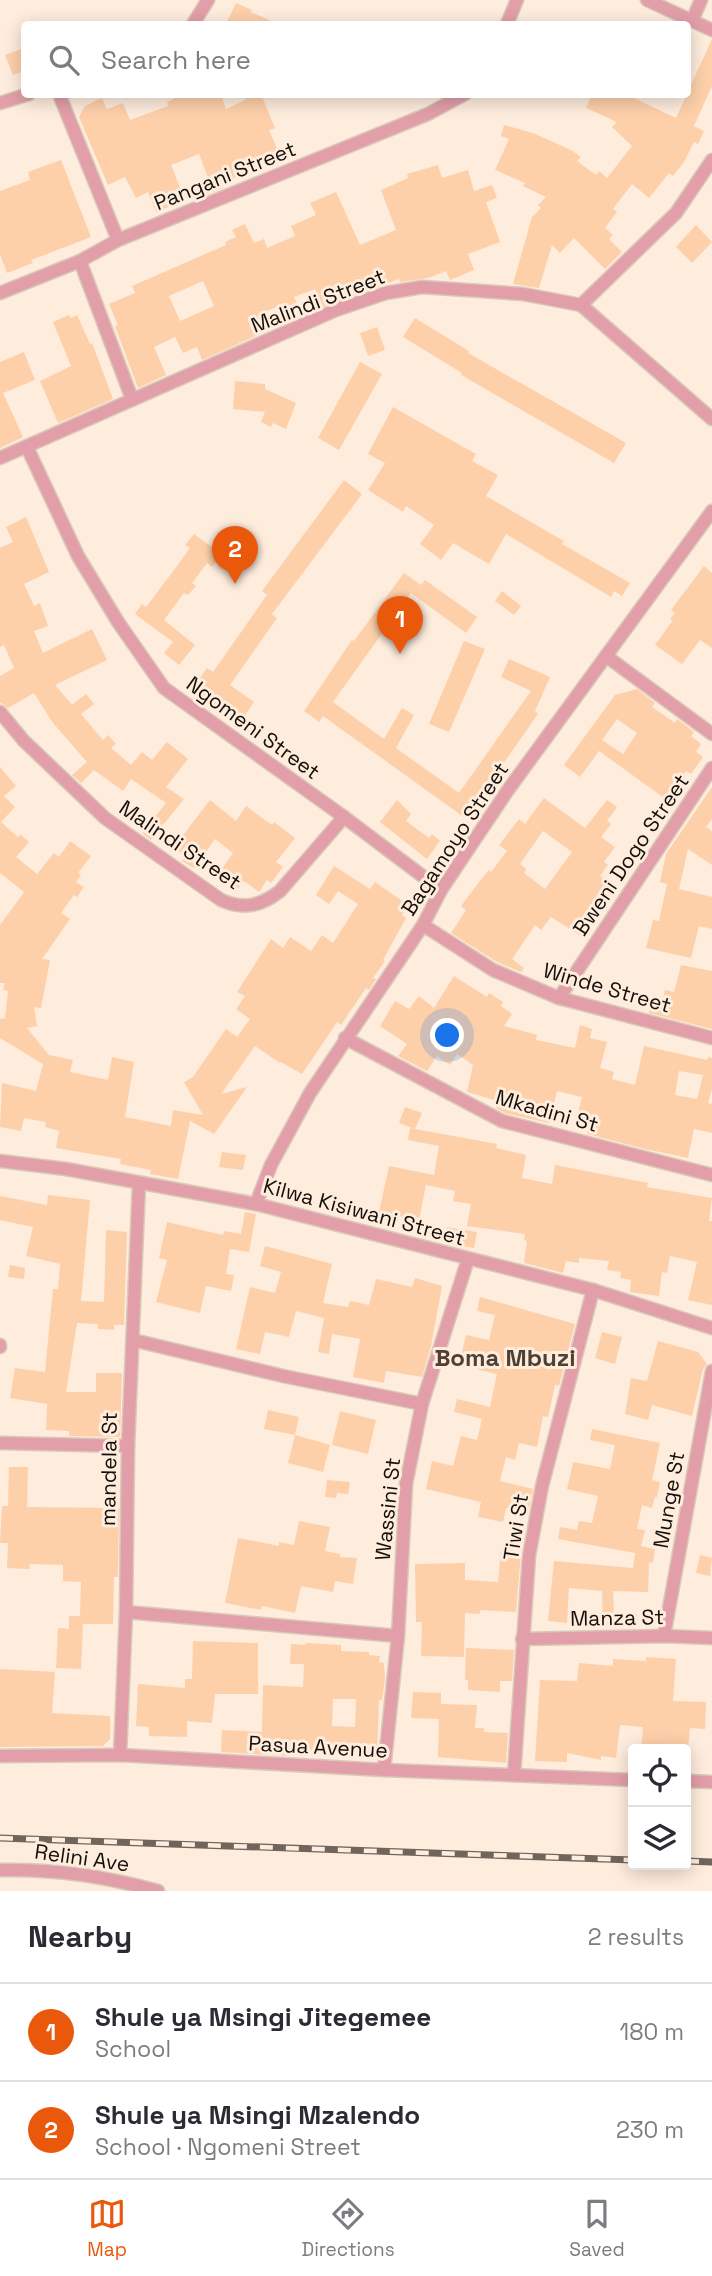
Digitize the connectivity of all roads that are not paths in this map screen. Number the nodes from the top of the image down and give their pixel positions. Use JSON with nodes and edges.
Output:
{"nodes":[{"id":1,"x":208,"y":0,"type":"edge"},
{"id":2,"x":517,"y":0,"type":"edge"},
{"id":3,"x":647,"y":0,"type":"edge"},
{"id":4,"x":701,"y":0,"type":"edge"},
{"id":5,"x":194,"y":21,"type":"edge"},
{"id":6,"x":508,"y":21,"type":"edge"},
{"id":7,"x":692,"y":21,"type":"junction"},
{"id":8,"x":712,"y":30,"type":"edge"},
{"id":9,"x":21,"y":96,"type":"edge"},
{"id":10,"x":62,"y":98,"type":"edge"},
{"id":11,"x":458,"y":98,"type":"edge"},
{"id":12,"x":0,"y":103,"type":"edge"},
{"id":13,"x":712,"y":160,"type":"edge"},
{"id":14,"x":118,"y":240,"type":"junction"},
{"id":15,"x":80,"y":261,"type":"junction"},
{"id":16,"x":0,"y":293,"type":"edge"},
{"id":17,"x":581,"y":305,"type":"junction"},
{"id":18,"x":132,"y":399,"type":"junction"},
{"id":19,"x":712,"y":419,"type":"edge"},
{"id":20,"x":27,"y":447,"type":"junction"},
{"id":21,"x":0,"y":458,"type":"edge"},
{"id":22,"x":712,"y":512,"type":"edge"},
{"id":23,"x":606,"y":656,"type":"junction"},
{"id":24,"x":0,"y":712,"type":"edge"},
{"id":25,"x":712,"y":734,"type":"edge"},
{"id":26,"x":712,"y":768,"type":"edge"},
{"id":27,"x":344,"y":817,"type":"junction"},
{"id":28,"x":441,"y":890,"type":"junction"},
{"id":29,"x":423,"y":925,"type":"junction"},
{"id":30,"x":559,"y":998,"type":"junction"},
{"id":31,"x":345,"y":1038,"type":"junction"},
{"id":32,"x":712,"y":1038,"type":"edge"},
{"id":33,"x":0,"y":1161,"type":"edge"},
{"id":34,"x":712,"y":1175,"type":"edge"},
{"id":35,"x":139,"y":1183,"type":"junction"},
{"id":36,"x":256,"y":1204,"type":"junction"},
{"id":37,"x":468,"y":1259,"type":"junction"},
{"id":38,"x":593,"y":1290,"type":"junction"},
{"id":39,"x":712,"y":1328,"type":"edge"},
{"id":40,"x":133,"y":1340,"type":"junction"},
{"id":41,"x":712,"y":1371,"type":"edge"},
{"id":42,"x":422,"y":1404,"type":"junction"},
{"id":43,"x":0,"y":1443,"type":"edge"},
{"id":44,"x":128,"y":1446,"type":"junction"},
{"id":45,"x":126,"y":1612,"type":"junction"},
{"id":46,"x":398,"y":1636,"type":"junction"},
{"id":47,"x":664,"y":1636,"type":"junction"},
{"id":48,"x":712,"y":1638,"type":"edge"},
{"id":49,"x":522,"y":1639,"type":"junction"},
{"id":50,"x":120,"y":1755,"type":"junction"},
{"id":51,"x":0,"y":1756,"type":"edge"},
{"id":52,"x":384,"y":1770,"type":"junction"},
{"id":53,"x":514,"y":1775,"type":"junction"},
{"id":54,"x":628,"y":1780,"type":"edge"},
{"id":55,"x":691,"y":1782,"type":"edge"},
{"id":56,"x":712,"y":1782,"type":"edge"},
{"id":57,"x":0,"y":1870,"type":"edge"},
{"id":58,"x":158,"y":1891,"type":"edge"}],
"edges":[{"from":1,"to":5,"type":"street"},
{"from":2,"to":6,"type":"street"},
{"from":3,"to":7,"type":"street"},
{"from":4,"to":7,"type":"street"},
{"from":7,"to":8,"type":"street"},
{"from":9,"to":12,"type":"street"},
{"from":10,"to":14,"type":"street"},
{"from":11,"to":14,"type":"street","name":"Pangani Street"},
{"from":13,"to":17,"type":"street"},
{"from":14,"to":15,"type":"street","name":"Pangani Street"},
{"from":15,"to":16,"type":"street","name":"Pangani Street"},
{"from":15,"to":18,"type":"street"},
{"from":17,"to":18,"type":"street","name":"Malindi Street"},
{"from":17,"to":19,"type":"street"},
{"from":18,"to":20,"type":"street","name":"Malindi Street"},
{"from":20,"to":21,"type":"street","name":"Malindi Street"},
{"from":20,"to":27,"type":"street","name":"Ngomeni Street"},
{"from":22,"to":23,"type":"street","name":"Bagamoyo Street"},
{"from":23,"to":25,"type":"street"},
{"from":23,"to":28,"type":"street","name":"Bagamoyo Street"},
{"from":24,"to":27,"type":"street","name":"Malindi Street"},
{"from":26,"to":30,"type":"street","name":"Bweni Dogo Street"},
{"from":27,"to":28,"type":"street","name":"Ngomeni Street"},
{"from":28,"to":29,"type":"street","name":"Bagamoyo Street"},
{"from":29,"to":30,"type":"street","name":"Winde Street"},
{"from":29,"to":31,"type":"street","name":"Bagamoyo Street"},
{"from":30,"to":32,"type":"street","name":"Winde Street"},
{"from":31,"to":34,"type":"street","name":"Mkadini St"},
{"from":31,"to":36,"type":"street","name":"Bagamoyo Street"},
{"from":33,"to":35,"type":"street","name":"Kilwa Kisiwani Street"},
{"from":35,"to":36,"type":"street","name":"Kilwa Kisiwani Street"},
{"from":35,"to":40,"type":"street","name":"mandela St"},
{"from":36,"to":37,"type":"street","name":"Kilwa Kisiwani Street"},
{"from":37,"to":38,"type":"street","name":"Kilwa Kisiwani Street"},
{"from":37,"to":42,"type":"street","name":"Wassini St"},
{"from":38,"to":39,"type":"street","name":"Kilwa Kisiwani Street"},
{"from":38,"to":49,"type":"street","name":"Tiwi St"},
{"from":40,"to":42,"type":"street"},
{"from":40,"to":44,"type":"street","name":"mandela St"},
{"from":41,"to":47,"type":"street","name":"Munge St"},
{"from":42,"to":46,"type":"street","name":"Wassini St"},
{"from":43,"to":44,"type":"street"},
{"from":44,"to":45,"type":"street","name":"mandela St"},
{"from":45,"to":46,"type":"street"},
{"from":45,"to":50,"type":"street","name":"mandela St"},
{"from":46,"to":52,"type":"street","name":"Wassini St"},
{"from":47,"to":48,"type":"street","name":"Manza St"},
{"from":47,"to":49,"type":"street","name":"Manza St"},
{"from":49,"to":53,"type":"street","name":"Tiwi St"},
{"from":50,"to":51,"type":"street","name":"Pasua Avenue"},
{"from":50,"to":52,"type":"street","name":"Pasua Avenue"},
{"from":52,"to":53,"type":"street","name":"Pasua Avenue"},
{"from":53,"to":54,"type":"street","name":"Pasua Avenue"},
{"from":55,"to":56,"type":"street"},
{"from":57,"to":58,"type":"street","name":"Relini Ave"}]}
